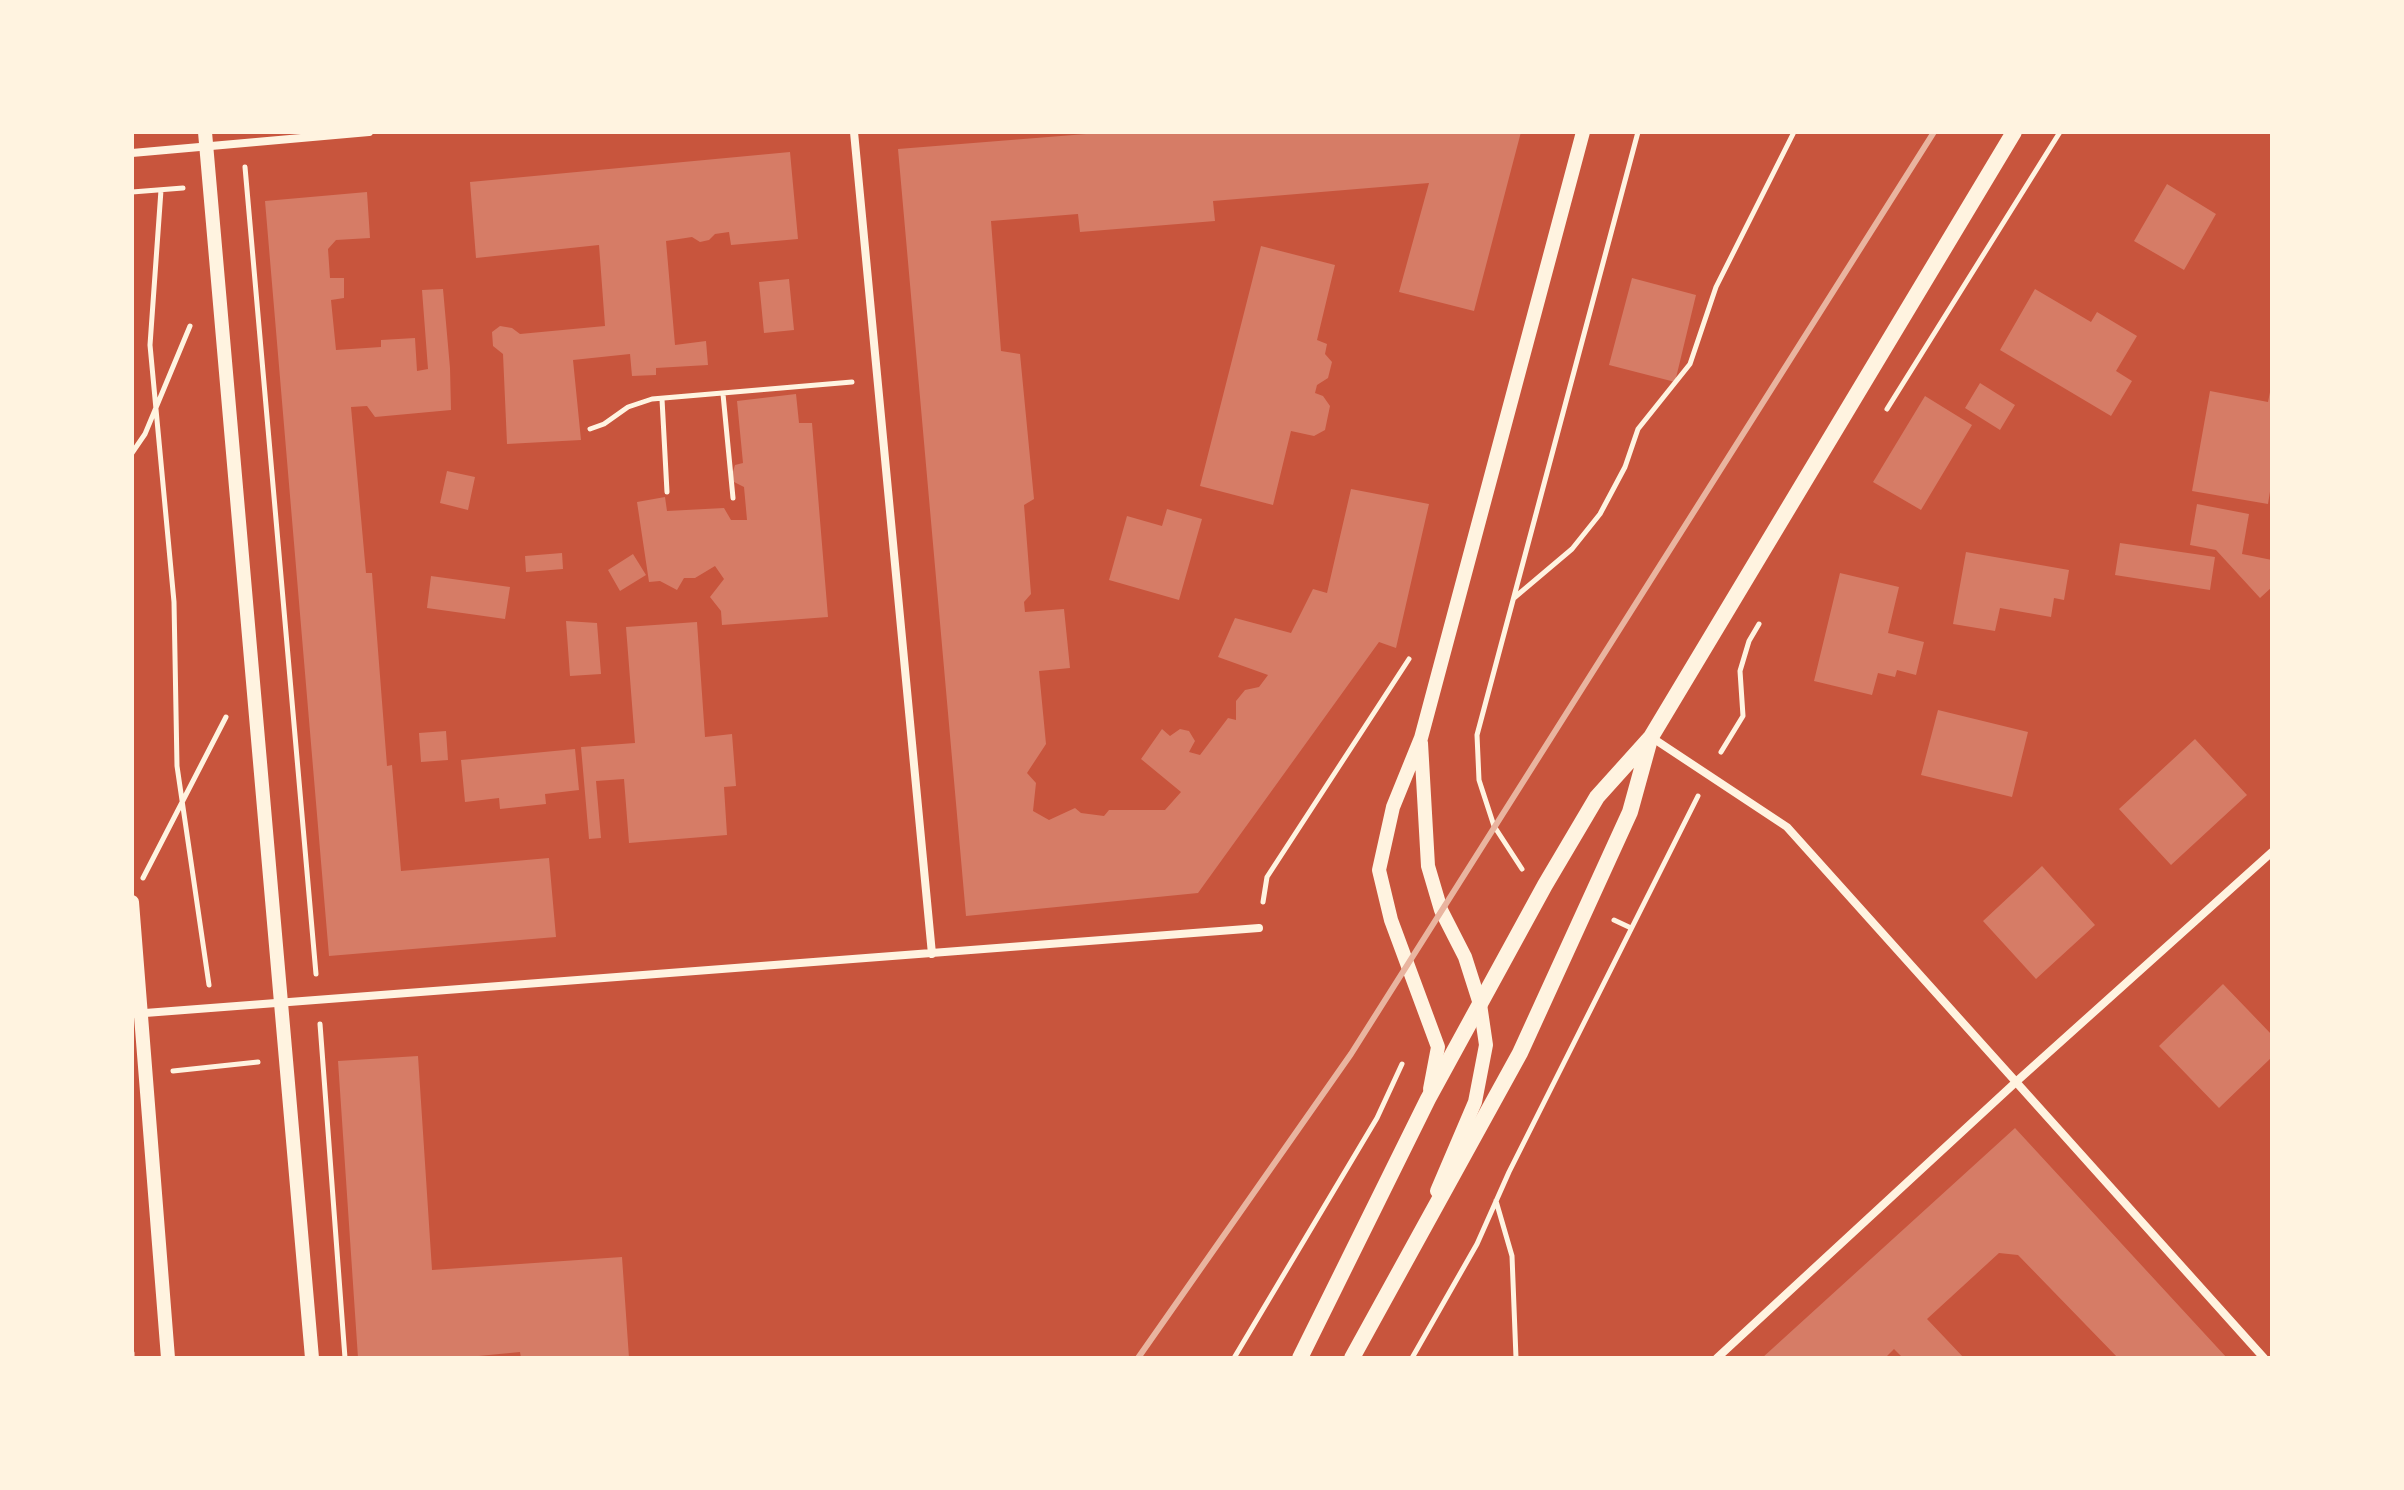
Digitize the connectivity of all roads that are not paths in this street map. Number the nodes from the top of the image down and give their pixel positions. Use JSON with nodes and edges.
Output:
{"nodes":[{"id":1,"x":369,"y":132,"type":"edge"},
{"id":2,"x":854,"y":132,"type":"edge"},
{"id":3,"x":1583,"y":132,"type":"edge"},
{"id":4,"x":2014,"y":132,"type":"edge"},
{"id":5,"x":206,"y":139,"type":"edge"},
{"id":6,"x":132,"y":153,"type":"edge"},
{"id":7,"x":1651,"y":737,"type":"junction"},
{"id":8,"x":1421,"y":738,"type":"junction"},
{"id":9,"x":2272,"y":852,"type":"edge"},
{"id":10,"x":132,"y":902,"type":"edge"},
{"id":11,"x":1259,"y":928,"type":"road end"},
{"id":12,"x":932,"y":954,"type":"junction"},
{"id":13,"x":284,"y":1001,"type":"junction"},
{"id":14,"x":1480,"y":1004,"type":"junction"},
{"id":15,"x":137,"y":1014,"type":"edge"},
{"id":16,"x":2017,"y":1081,"type":"junction"},
{"id":17,"x":1428,"y":1099,"type":"junction"},
{"id":18,"x":1418,"y":1234,"type":"junction"},
{"id":19,"x":168,"y":1358,"type":"edge"},
{"id":20,"x":312,"y":1358,"type":"edge"},
{"id":21,"x":1300,"y":1358,"type":"edge"},
{"id":22,"x":1352,"y":1358,"type":"edge"},
{"id":23,"x":1717,"y":1358,"type":"edge"},
{"id":24,"x":2264,"y":1358,"type":"edge"}],
"edges":[{"from":1,"to":5,"type":"street"},
{"from":2,"to":12,"type":"street"},
{"from":3,"to":8,"type":"street"},
{"from":4,"to":7,"type":"main road"},
{"from":5,"to":6,"type":"street"},
{"from":5,"to":13,"type":"street"},
{"from":7,"to":14,"type":"main road"},
{"from":7,"to":16,"type":"street"},
{"from":7,"to":18,"type":"main road"},
{"from":8,"to":14,"type":"street"},
{"from":8,"to":17,"type":"street"},
{"from":9,"to":16,"type":"street"},
{"from":10,"to":15,"type":"street"},
{"from":11,"to":12,"type":"street"},
{"from":12,"to":13,"type":"street"},
{"from":13,"to":15,"type":"street"},
{"from":13,"to":20,"type":"street"},
{"from":14,"to":17,"type":"main road"},
{"from":14,"to":18,"type":"street"},
{"from":15,"to":19,"type":"street"},
{"from":16,"to":23,"type":"street"},
{"from":16,"to":24,"type":"street"},
{"from":17,"to":21,"type":"main road"},
{"from":18,"to":22,"type":"main road"}]}
